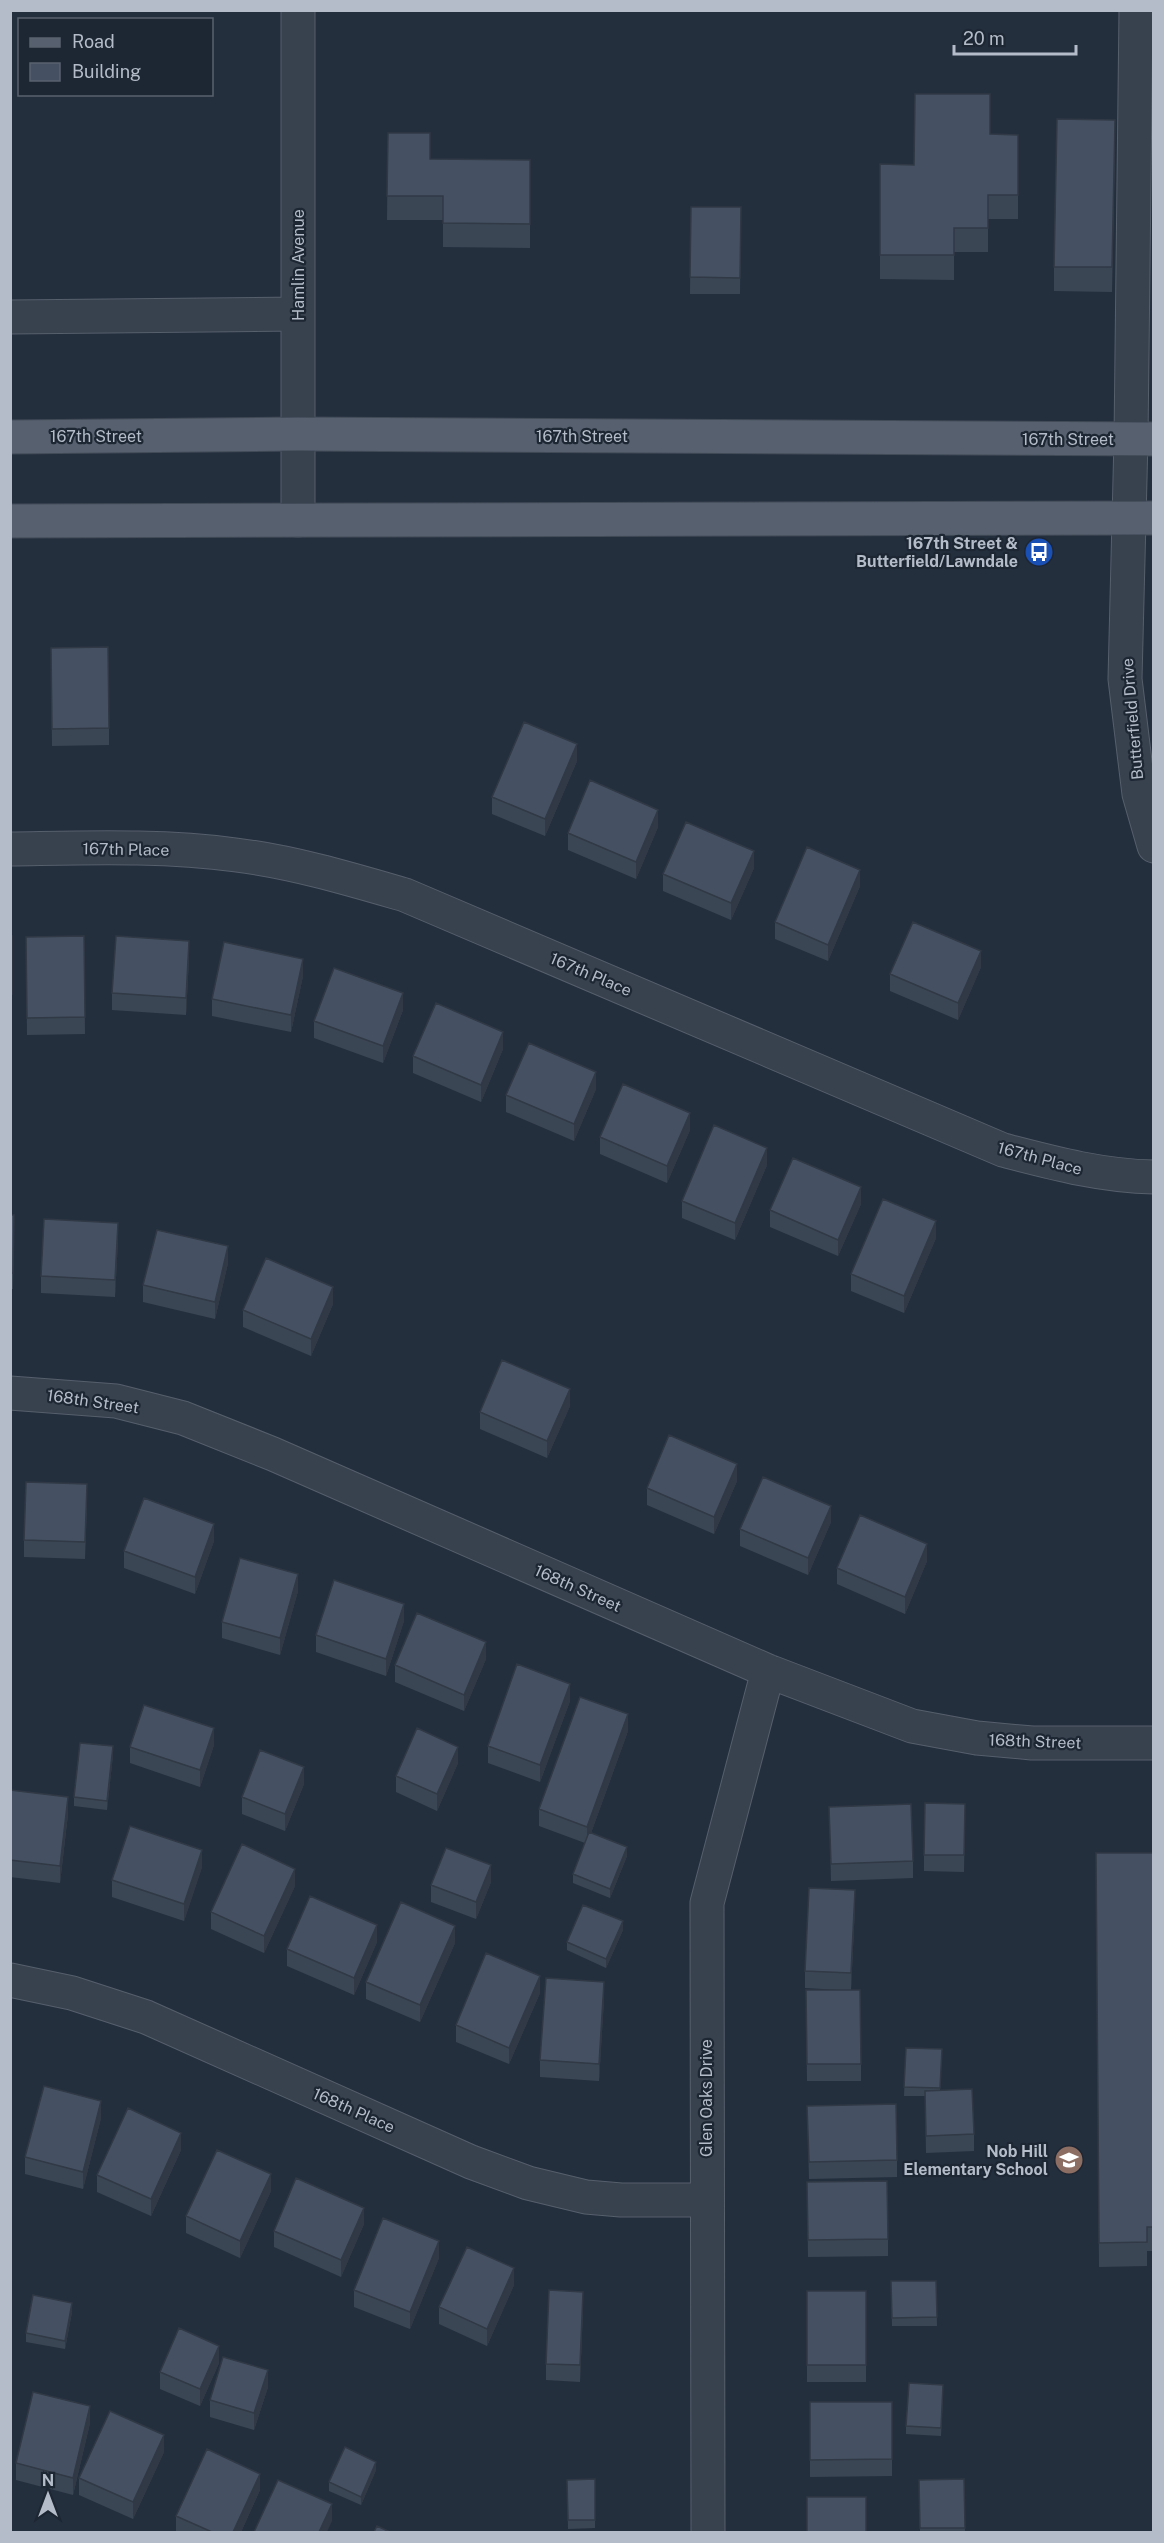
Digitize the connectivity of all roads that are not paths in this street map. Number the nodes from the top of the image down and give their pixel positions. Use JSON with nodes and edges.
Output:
{"nodes":[{"id":1,"x":298,"y":10,"type":"edge"},
{"id":2,"x":1136,"y":10,"type":"edge"},
{"id":3,"x":298,"y":314,"type":"junction"},
{"id":4,"x":10,"y":317,"type":"edge"},
{"id":5,"x":298,"y":434,"type":"junction"},
{"id":6,"x":10,"y":436,"type":"edge"},
{"id":7,"x":1142,"y":439,"type":"edge"},
{"id":8,"x":1141,"y":518,"type":"edge"},
{"id":9,"x":298,"y":520,"type":"junction"},
{"id":10,"x":10,"y":521,"type":"edge"},
{"id":11,"x":1154,"y":846,"type":"edge"},
{"id":12,"x":10,"y":849,"type":"edge"},
{"id":13,"x":1154,"y":1177,"type":"edge"},
{"id":14,"x":10,"y":1393,"type":"edge"},
{"id":15,"x":768,"y":1671,"type":"junction"},
{"id":16,"x":1154,"y":1743,"type":"edge"},
{"id":17,"x":10,"y":1980,"type":"edge"},
{"id":18,"x":706,"y":2200,"type":"junction"},
{"id":19,"x":708,"y":2532,"type":"edge"}],
"edges":[{"from":1,"to":3,"type":"street","name":"Hamlin Avenue"},
{"from":2,"to":7,"type":"street","name":"Butterfield Drive"},
{"from":3,"to":4,"type":"street"},
{"from":3,"to":5,"type":"street","name":"Hamlin Avenue"},
{"from":5,"to":6,"type":"main road","name":"167th Street"},
{"from":5,"to":7,"type":"main road","name":"167th Street"},
{"from":5,"to":9,"type":"street","name":"Hamlin Avenue"},
{"from":7,"to":8,"type":"street","name":"Butterfield Drive"},
{"from":8,"to":9,"type":"main road"},
{"from":8,"to":11,"type":"street","name":"Butterfield Drive"},
{"from":9,"to":10,"type":"main road"},
{"from":12,"to":13,"type":"street","name":"167th Place"},
{"from":14,"to":15,"type":"street","name":"168th Street"},
{"from":15,"to":16,"type":"street","name":"168th Street"},
{"from":15,"to":18,"type":"street","name":"Glen Oaks Drive"},
{"from":17,"to":18,"type":"street","name":"168th Place"},
{"from":18,"to":19,"type":"street","name":"Glen Oaks Drive"}]}
